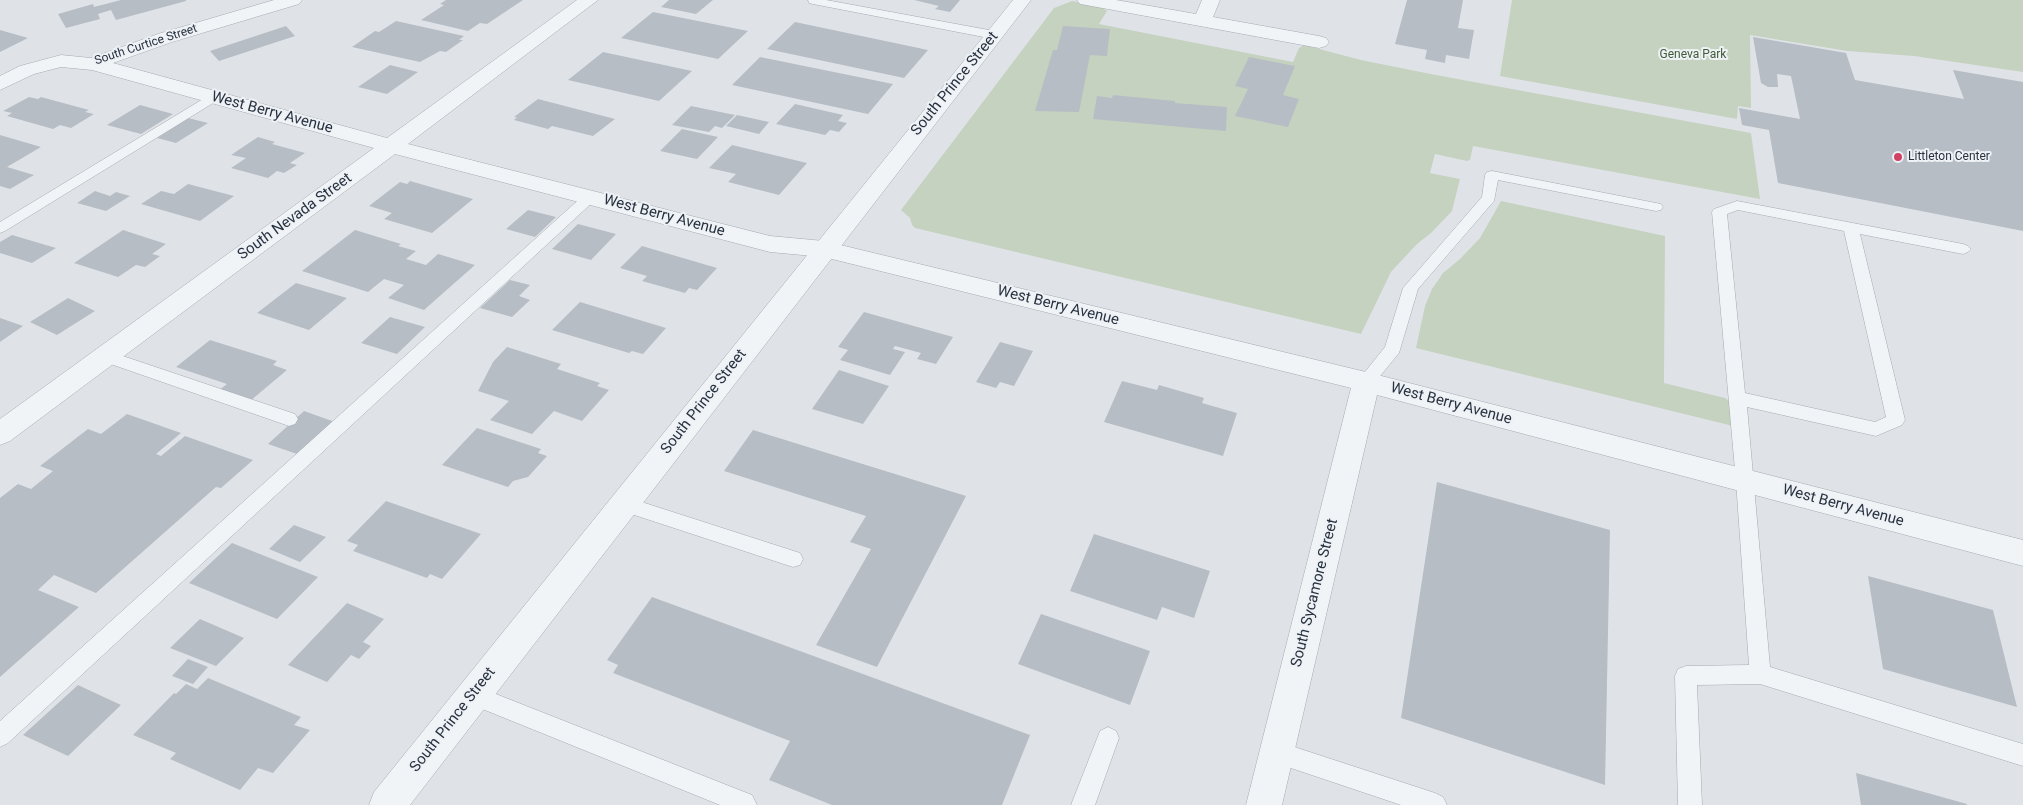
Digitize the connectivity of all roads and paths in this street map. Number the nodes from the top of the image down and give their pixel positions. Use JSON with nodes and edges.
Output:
{"nodes":[{"id":1,"x":292,"y":0,"type":"edge"},
{"id":2,"x":589,"y":0,"type":"edge"},
{"id":3,"x":813,"y":0,"type":"edge"},
{"id":4,"x":1022,"y":0,"type":"edge"},
{"id":5,"x":1086,"y":0,"type":"edge"},
{"id":6,"x":1212,"y":0,"type":"edge"},
{"id":7,"x":1202,"y":21,"type":"junction"},
{"id":8,"x":994,"y":35,"type":"junction"},
{"id":9,"x":1319,"y":42,"type":"dead end"},
{"id":10,"x":93,"y":64,"type":"junction"},
{"id":11,"x":0,"y":84,"type":"edge"},
{"id":12,"x":213,"y":97,"type":"junction"},
{"id":13,"x":391,"y":146,"type":"junction"},
{"id":14,"x":590,"y":197,"type":"junction"},
{"id":15,"x":1656,"y":207,"type":"dead end"},
{"id":16,"x":1851,"y":227,"type":"junction"},
{"id":17,"x":0,"y":228,"type":"edge"},
{"id":18,"x":824,"y":249,"type":"junction"},
{"id":19,"x":1963,"y":249,"type":"dead end"},
{"id":20,"x":105,"y":356,"type":"junction"},
{"id":21,"x":1366,"y":382,"type":"junction"},
{"id":22,"x":1737,"y":398,"type":"junction"},
{"id":23,"x":289,"y":419,"type":"dead end"},
{"id":24,"x":0,"y":434,"type":"edge"},
{"id":25,"x":1745,"y":480,"type":"junction"},
{"id":26,"x":623,"y":504,"type":"junction"},
{"id":27,"x":2023,"y":553,"type":"edge"},
{"id":28,"x":793,"y":559,"type":"dead end"},
{"id":29,"x":1760,"y":674,"type":"junction"},
{"id":30,"x":473,"y":695,"type":"junction"},
{"id":31,"x":0,"y":736,"type":"edge"},
{"id":32,"x":1108,"y":738,"type":"dead end"},
{"id":33,"x":1276,"y":752,"type":"junction"},
{"id":34,"x":2023,"y":755,"type":"edge"},
{"id":35,"x":386,"y":805,"type":"edge"},
{"id":36,"x":745,"y":805,"type":"edge"},
{"id":37,"x":1083,"y":805,"type":"edge"},
{"id":38,"x":1264,"y":805,"type":"edge"},
{"id":39,"x":1435,"y":805,"type":"edge"},
{"id":40,"x":1690,"y":805,"type":"edge"}],
"edges":[{"from":1,"to":10,"type":"street","name":"South Curtice Street"},
{"from":2,"to":13,"type":"street","name":"South Nevada Street"},
{"from":3,"to":8,"type":"lane"},
{"from":4,"to":8,"type":"street","name":"South Prince Street"},
{"from":5,"to":7,"type":"street"},
{"from":6,"to":7,"type":"street"},
{"from":7,"to":9,"type":"street"},
{"from":8,"to":18,"type":"street","name":"South Prince Street"},
{"from":10,"to":11,"type":"street","name":"South Curtice Street"},
{"from":10,"to":12,"type":"street","name":"West Berry Avenue"},
{"from":12,"to":13,"type":"street","name":"West Berry Avenue"},
{"from":12,"to":17,"type":"lane"},
{"from":13,"to":14,"type":"street","name":"West Berry Avenue"},
{"from":13,"to":20,"type":"street","name":"South Nevada Street"},
{"from":14,"to":18,"type":"street","name":"West Berry Avenue"},
{"from":14,"to":31,"type":"lane"},
{"from":15,"to":21,"type":"lane"},
{"from":16,"to":19,"type":"lane"},
{"from":16,"to":22,"type":"lane"},
{"from":16,"to":22,"type":"lane"},
{"from":18,"to":21,"type":"street","name":"West Berry Avenue"},
{"from":18,"to":26,"type":"street","name":"South Prince Street"},
{"from":20,"to":23,"type":"lane"},
{"from":20,"to":24,"type":"street","name":"South Nevada Street"},
{"from":21,"to":25,"type":"street","name":"West Berry Avenue"},
{"from":21,"to":33,"type":"street","name":"South Sycamore Street"},
{"from":22,"to":25,"type":"lane"},
{"from":25,"to":27,"type":"street","name":"West Berry Avenue"},
{"from":25,"to":29,"type":"lane"},
{"from":26,"to":28,"type":"lane"},
{"from":26,"to":30,"type":"street","name":"South Prince Street"},
{"from":29,"to":34,"type":"lane"},
{"from":29,"to":40,"type":"lane"},
{"from":30,"to":35,"type":"street","name":"South Prince Street"},
{"from":30,"to":36,"type":"lane"},
{"from":32,"to":37,"type":"lane"},
{"from":33,"to":38,"type":"street","name":"South Sycamore Street"},
{"from":33,"to":39,"type":"lane"}]}
